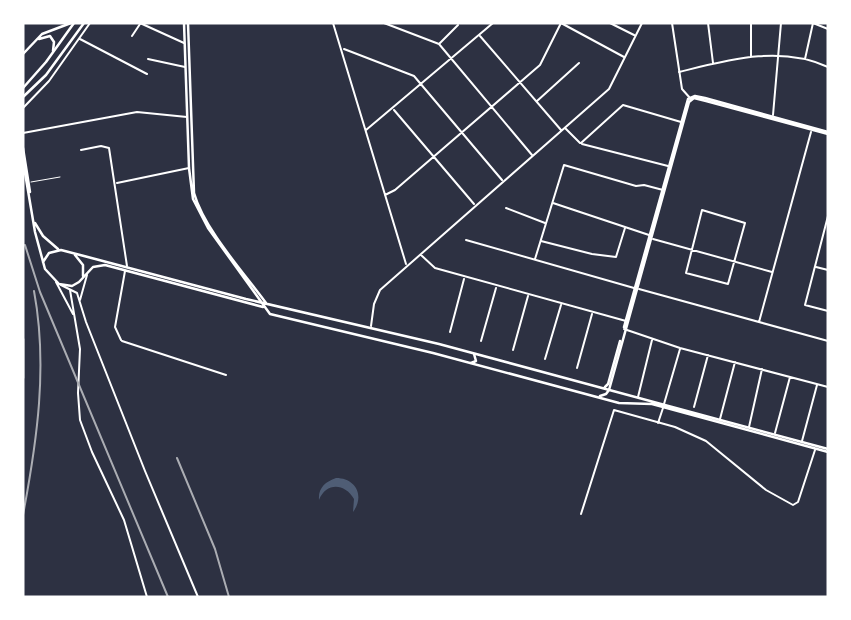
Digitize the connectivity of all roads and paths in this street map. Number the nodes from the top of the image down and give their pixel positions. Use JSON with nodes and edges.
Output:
{"nodes":[{"id":1,"x":72,"y":23,"type":"edge"},
{"id":2,"x":84,"y":23,"type":"edge"},
{"id":3,"x":90,"y":23,"type":"edge"},
{"id":4,"x":140,"y":23,"type":"edge"},
{"id":5,"x":186,"y":23,"type":"edge"},
{"id":6,"x":333,"y":23,"type":"edge"},
{"id":7,"x":384,"y":23,"type":"edge"},
{"id":8,"x":494,"y":23,"type":"edge"},
{"id":9,"x":561,"y":23,"type":"edge"},
{"id":10,"x":610,"y":23,"type":"edge"},
{"id":11,"x":642,"y":23,"type":"edge"},
{"id":12,"x":672,"y":23,"type":"edge"},
{"id":13,"x":708,"y":23,"type":"edge"},
{"id":14,"x":751,"y":23,"type":"edge"},
{"id":15,"x":781,"y":23,"type":"edge"},
{"id":16,"x":813,"y":23,"type":"edge"},
{"id":17,"x":458,"y":25,"type":"dead end"},
{"id":18,"x":828,"y":29,"type":"edge"},
{"id":19,"x":480,"y":35,"type":"junction"},
{"id":20,"x":132,"y":36,"type":"dead end"},
{"id":21,"x":635,"y":36,"type":"junction"},
{"id":22,"x":79,"y":38,"type":"junction"},
{"id":23,"x":185,"y":43,"type":"junction"},
{"id":24,"x":439,"y":44,"type":"junction"},
{"id":25,"x":342,"y":50,"type":"junction"},
{"id":26,"x":23,"y":56,"type":"edge"},
{"id":27,"x":50,"y":56,"type":"junction"},
{"id":28,"x":751,"y":56,"type":"junction"},
{"id":29,"x":778,"y":56,"type":"junction"},
{"id":30,"x":624,"y":57,"type":"junction"},
{"id":31,"x":148,"y":59,"type":"dead end"},
{"id":32,"x":451,"y":60,"type":"junction"},
{"id":33,"x":805,"y":60,"type":"junction"},
{"id":34,"x":579,"y":63,"type":"dead end"},
{"id":35,"x":713,"y":64,"type":"junction"},
{"id":36,"x":186,"y":67,"type":"junction"},
{"id":37,"x":828,"y":67,"type":"edge"},
{"id":38,"x":679,"y":72,"type":"junction"},
{"id":39,"x":147,"y":74,"type":"dead end"},
{"id":40,"x":520,"y":83,"type":"junction"},
{"id":41,"x":422,"y":85,"type":"junction"},
{"id":42,"x":23,"y":88,"type":"edge"},
{"id":43,"x":23,"y":97,"type":"edge"},
{"id":44,"x":689,"y":101,"type":"junction"},
{"id":45,"x":536,"y":102,"type":"junction"},
{"id":46,"x":491,"y":107,"type":"junction"},
{"id":47,"x":23,"y":108,"type":"edge"},
{"id":48,"x":393,"y":109,"type":"junction"},
{"id":49,"x":189,"y":118,"type":"junction"},
{"id":50,"x":772,"y":118,"type":"junction"},
{"id":51,"x":682,"y":122,"type":"junction"},
{"id":52,"x":565,"y":128,"type":"junction"},
{"id":53,"x":812,"y":129,"type":"junction"},
{"id":54,"x":365,"y":131,"type":"junction"},
{"id":55,"x":462,"y":131,"type":"junction"},
{"id":56,"x":561,"y":131,"type":"junction"},
{"id":57,"x":23,"y":133,"type":"edge"},
{"id":58,"x":828,"y":133,"type":"edge"},
{"id":59,"x":581,"y":143,"type":"junction"},
{"id":60,"x":23,"y":148,"type":"edge"},
{"id":61,"x":81,"y":150,"type":"dead end"},
{"id":62,"x":434,"y":156,"type":"junction"},
{"id":63,"x":533,"y":156,"type":"junction"},
{"id":64,"x":23,"y":160,"type":"edge"},
{"id":65,"x":669,"y":167,"type":"junction"},
{"id":66,"x":189,"y":168,"type":"junction"},
{"id":67,"x":60,"y":177,"type":"dead end"},
{"id":68,"x":502,"y":181,"type":"junction"},
{"id":69,"x":29,"y":182,"type":"junction"},
{"id":70,"x":116,"y":183,"type":"junction"},
{"id":71,"x":663,"y":189,"type":"junction"},
{"id":72,"x":385,"y":195,"type":"junction"},
{"id":73,"x":552,"y":203,"type":"junction"},
{"id":74,"x":475,"y":205,"type":"junction"},
{"id":75,"x":506,"y":208,"type":"dead end"},
{"id":76,"x":828,"y":216,"type":"edge"},
{"id":77,"x":546,"y":223,"type":"junction"},
{"id":78,"x":827,"y":227,"type":"edge"},
{"id":79,"x":625,"y":228,"type":"junction"},
{"id":80,"x":649,"y":237,"type":"junction"},
{"id":81,"x":466,"y":240,"type":"dead end"},
{"id":82,"x":541,"y":241,"type":"junction"},
{"id":83,"x":61,"y":250,"type":"junction"},
{"id":84,"x":691,"y":251,"type":"junction"},
{"id":85,"x":419,"y":254,"type":"junction"},
{"id":86,"x":75,"y":255,"type":"junction"},
{"id":87,"x":535,"y":260,"type":"junction"},
{"id":88,"x":43,"y":262,"type":"junction"},
{"id":89,"x":734,"y":262,"type":"junction"},
{"id":90,"x":406,"y":265,"type":"junction"},
{"id":91,"x":815,"y":267,"type":"junction"},
{"id":92,"x":126,"y":268,"type":"junction"},
{"id":93,"x":828,"y":270,"type":"edge"},
{"id":94,"x":89,"y":271,"type":"junction"},
{"id":95,"x":772,"y":272,"type":"junction"},
{"id":96,"x":465,"y":278,"type":"junction"},
{"id":97,"x":79,"y":282,"type":"junction"},
{"id":98,"x":57,"y":283,"type":"junction"},
{"id":99,"x":72,"y":287,"type":"junction"},
{"id":100,"x":497,"y":287,"type":"junction"},
{"id":101,"x":636,"y":288,"type":"junction"},
{"id":102,"x":253,"y":290,"type":"junction"},
{"id":103,"x":528,"y":295,"type":"junction"},
{"id":104,"x":246,"y":299,"type":"junction"},
{"id":105,"x":80,"y":300,"type":"junction"},
{"id":106,"x":261,"y":302,"type":"junction"},
{"id":107,"x":561,"y":304,"type":"junction"},
{"id":108,"x":80,"y":305,"type":"junction"},
{"id":109,"x":266,"y":305,"type":"junction"},
{"id":110,"x":828,"y":311,"type":"edge"},
{"id":111,"x":593,"y":313,"type":"junction"},
{"id":112,"x":75,"y":318,"type":"junction"},
{"id":113,"x":627,"y":321,"type":"junction"},
{"id":114,"x":759,"y":322,"type":"junction"},
{"id":115,"x":371,"y":327,"type":"junction"},
{"id":116,"x":624,"y":330,"type":"junction"},
{"id":117,"x":450,"y":332,"type":"dead end"},
{"id":118,"x":652,"y":338,"type":"junction"},
{"id":119,"x":23,"y":339,"type":"edge"},
{"id":120,"x":122,"y":341,"type":"junction"},
{"id":121,"x":425,"y":341,"type":"junction"},
{"id":122,"x":481,"y":341,"type":"dead end"},
{"id":123,"x":828,"y":341,"type":"edge"},
{"id":124,"x":436,"y":344,"type":"junction"},
{"id":125,"x":130,"y":345,"type":"dead end"},
{"id":126,"x":680,"y":348,"type":"junction"},
{"id":127,"x":423,"y":350,"type":"junction"},
{"id":128,"x":513,"y":350,"type":"dead end"},
{"id":129,"x":433,"y":352,"type":"junction"},
{"id":130,"x":474,"y":354,"type":"junction"},
{"id":131,"x":708,"y":354,"type":"junction"},
{"id":132,"x":484,"y":356,"type":"junction"},
{"id":133,"x":545,"y":359,"type":"dead end"},
{"id":134,"x":736,"y":361,"type":"junction"},
{"id":135,"x":471,"y":363,"type":"junction"},
{"id":136,"x":482,"y":366,"type":"junction"},
{"id":137,"x":576,"y":368,"type":"dead end"},
{"id":138,"x":763,"y":368,"type":"junction"},
{"id":139,"x":226,"y":376,"type":"dead end"},
{"id":140,"x":790,"y":376,"type":"junction"},
{"id":141,"x":23,"y":378,"type":"edge"},
{"id":142,"x":818,"y":384,"type":"junction"},
{"id":143,"x":828,"y":387,"type":"edge"},
{"id":144,"x":602,"y":388,"type":"junction"},
{"id":145,"x":611,"y":390,"type":"junction"},
{"id":146,"x":596,"y":397,"type":"junction"},
{"id":147,"x":638,"y":397,"type":"junction"},
{"id":148,"x":611,"y":401,"type":"junction"},
{"id":149,"x":663,"y":406,"type":"junction"},
{"id":150,"x":694,"y":407,"type":"dead end"},
{"id":151,"x":720,"y":419,"type":"junction"},
{"id":152,"x":658,"y":424,"type":"junction"},
{"id":153,"x":749,"y":427,"type":"junction"},
{"id":154,"x":775,"y":434,"type":"junction"},
{"id":155,"x":802,"y":442,"type":"junction"},
{"id":156,"x":815,"y":449,"type":"junction"},
{"id":157,"x":828,"y":450,"type":"edge"},
{"id":158,"x":581,"y":514,"type":"dead end"},
{"id":159,"x":147,"y":597,"type":"edge"},
{"id":160,"x":198,"y":597,"type":"edge"}],
"edges":[{"from":1,"to":26,"type":"main road"},
{"from":1,"to":27,"type":"main road"},
{"from":2,"to":43,"type":"main road"},
{"from":3,"to":22,"type":"street"},
{"from":4,"to":20,"type":"street"},
{"from":4,"to":23,"type":"street"},
{"from":5,"to":23,"type":"main road"},
{"from":5,"to":49,"type":"main road"},
{"from":6,"to":25,"type":"street"},
{"from":7,"to":24,"type":"street"},
{"from":8,"to":19,"type":"street"},
{"from":9,"to":30,"type":"street"},
{"from":9,"to":40,"type":"street"},
{"from":10,"to":21,"type":"street"},
{"from":11,"to":21,"type":"street"},
{"from":12,"to":38,"type":"street"},
{"from":13,"to":35,"type":"street"},
{"from":14,"to":28,"type":"street"},
{"from":15,"to":29,"type":"street"},
{"from":16,"to":18,"type":"street"},
{"from":16,"to":33,"type":"street"},
{"from":17,"to":24,"type":"street"},
{"from":19,"to":32,"type":"street"},
{"from":19,"to":40,"type":"street"},
{"from":21,"to":30,"type":"street"},
{"from":22,"to":39,"type":"street"},
{"from":22,"to":47,"type":"street"},
{"from":23,"to":36,"type":"main road"},
{"from":24,"to":32,"type":"street"},
{"from":25,"to":41,"type":"street"},
{"from":25,"to":54,"type":"street"},
{"from":26,"to":27,"type":"main road"},
{"from":27,"to":42,"type":"main road"},
{"from":28,"to":29,"type":"street"},
{"from":28,"to":35,"type":"street"},
{"from":29,"to":33,"type":"street"},
{"from":29,"to":50,"type":"street"},
{"from":30,"to":52,"type":"street"},
{"from":31,"to":36,"type":"street"},
{"from":32,"to":41,"type":"street"},
{"from":32,"to":46,"type":"street"},
{"from":33,"to":37,"type":"street"},
{"from":34,"to":45,"type":"street"},
{"from":35,"to":38,"type":"street"},
{"from":36,"to":49,"type":"main road"},
{"from":38,"to":44,"type":"street"},
{"from":40,"to":45,"type":"street"},
{"from":40,"to":46,"type":"street"},
{"from":41,"to":48,"type":"street"},
{"from":41,"to":55,"type":"street"},
{"from":44,"to":50,"type":"main road"},
{"from":44,"to":51,"type":"main road"},
{"from":44,"to":51,"type":"main road"},
{"from":45,"to":56,"type":"street"},
{"from":46,"to":55,"type":"street"},
{"from":46,"to":63,"type":"street"},
{"from":48,"to":54,"type":"street"},
{"from":48,"to":62,"type":"street"},
{"from":49,"to":57,"type":"street"},
{"from":49,"to":66,"type":"main road"},
{"from":49,"to":109,"type":"main road"},
{"from":50,"to":53,"type":"main road"},
{"from":51,"to":59,"type":"street"},
{"from":51,"to":65,"type":"main road"},
{"from":52,"to":56,"type":"street"},
{"from":52,"to":59,"type":"street"},
{"from":53,"to":58,"type":"main road"},
{"from":53,"to":95,"type":"street"},
{"from":54,"to":72,"type":"street"},
{"from":55,"to":62,"type":"street"},
{"from":55,"to":68,"type":"street"},
{"from":56,"to":63,"type":"street"},
{"from":59,"to":65,"type":"street"},
{"from":60,"to":69,"type":"main road"},
{"from":61,"to":70,"type":"street"},
{"from":62,"to":72,"type":"street"},
{"from":62,"to":74,"type":"street"},
{"from":63,"to":68,"type":"street"},
{"from":64,"to":88,"type":"main road"},
{"from":65,"to":71,"type":"main road"},
{"from":66,"to":70,"type":"street"},
{"from":66,"to":102,"type":"main road"},
{"from":67,"to":69,"type":"lane"},
{"from":68,"to":74,"type":"street"},
{"from":69,"to":83,"type":"main road"},
{"from":70,"to":92,"type":"street"},
{"from":71,"to":73,"type":"street"},
{"from":71,"to":80,"type":"main road"},
{"from":72,"to":90,"type":"street"},
{"from":73,"to":77,"type":"street"},
{"from":73,"to":79,"type":"street"},
{"from":74,"to":85,"type":"street"},
{"from":75,"to":77,"type":"street"},
{"from":76,"to":78,"type":"street"},
{"from":77,"to":82,"type":"street"},
{"from":78,"to":91,"type":"street"},
{"from":79,"to":80,"type":"street"},
{"from":79,"to":82,"type":"street"},
{"from":80,"to":84,"type":"street"},
{"from":80,"to":101,"type":"main road"},
{"from":81,"to":87,"type":"street"},
{"from":82,"to":87,"type":"street"},
{"from":83,"to":86,"type":"main road"},
{"from":83,"to":88,"type":"main road"},
{"from":84,"to":89,"type":"street"},
{"from":84,"to":89,"type":"street"},
{"from":84,"to":89,"type":"street"},
{"from":85,"to":90,"type":"street"},
{"from":85,"to":96,"type":"street"},
{"from":86,"to":92,"type":"main road"},
{"from":86,"to":97,"type":"main road"},
{"from":87,"to":101,"type":"street"},
{"from":88,"to":98,"type":"main road"},
{"from":89,"to":95,"type":"street"},
{"from":90,"to":115,"type":"street"},
{"from":91,"to":93,"type":"street"},
{"from":91,"to":110,"type":"street"},
{"from":92,"to":94,"type":"main road"},
{"from":92,"to":104,"type":"main road"},
{"from":92,"to":109,"type":"main road"},
{"from":92,"to":120,"type":"street"},
{"from":94,"to":97,"type":"main road"},
{"from":94,"to":105,"type":"street"},
{"from":95,"to":114,"type":"street"},
{"from":96,"to":100,"type":"street"},
{"from":96,"to":117,"type":"street"},
{"from":97,"to":99,"type":"main road"},
{"from":97,"to":105,"type":"street"},
{"from":98,"to":99,"type":"main road"},
{"from":98,"to":112,"type":"street"},
{"from":99,"to":108,"type":"street"},
{"from":99,"to":112,"type":"street"},
{"from":100,"to":103,"type":"street"},
{"from":100,"to":122,"type":"street"},
{"from":101,"to":113,"type":"main road"},
{"from":101,"to":114,"type":"street"},
{"from":102,"to":104,"type":"main road"},
{"from":102,"to":106,"type":"main road"},
{"from":103,"to":107,"type":"street"},
{"from":103,"to":128,"type":"street"},
{"from":104,"to":106,"type":"main road"},
{"from":105,"to":108,"type":"street"},
{"from":106,"to":109,"type":"main road"},
{"from":107,"to":111,"type":"street"},
{"from":107,"to":133,"type":"street"},
{"from":108,"to":160,"type":"street"},
{"from":109,"to":115,"type":"main road"},
{"from":109,"to":127,"type":"main road"},
{"from":111,"to":113,"type":"street"},
{"from":111,"to":137,"type":"street"},
{"from":112,"to":159,"type":"street"},
{"from":113,"to":116,"type":"main road"},
{"from":114,"to":123,"type":"street"},
{"from":115,"to":121,"type":"main road"},
{"from":116,"to":118,"type":"street"},
{"from":116,"to":144,"type":"main road"},
{"from":116,"to":145,"type":"main road"},
{"from":118,"to":126,"type":"street"},
{"from":118,"to":147,"type":"street"},
{"from":119,"to":141,"type":"main road"},
{"from":120,"to":125,"type":"street"},
{"from":120,"to":139,"type":"street"},
{"from":121,"to":124,"type":"main road"},
{"from":121,"to":127,"type":"main road"},
{"from":124,"to":129,"type":"main road"},
{"from":124,"to":130,"type":"main road"},
{"from":126,"to":131,"type":"street"},
{"from":126,"to":149,"type":"street"},
{"from":127,"to":129,"type":"main road"},
{"from":129,"to":135,"type":"main road"},
{"from":130,"to":132,"type":"main road"},
{"from":130,"to":135,"type":"main road"},
{"from":131,"to":134,"type":"street"},
{"from":131,"to":150,"type":"street"},
{"from":132,"to":136,"type":"main road"},
{"from":132,"to":144,"type":"main road"},
{"from":134,"to":138,"type":"street"},
{"from":134,"to":151,"type":"street"},
{"from":135,"to":136,"type":"main road"},
{"from":136,"to":146,"type":"main road"},
{"from":138,"to":140,"type":"street"},
{"from":138,"to":153,"type":"street"},
{"from":140,"to":142,"type":"street"},
{"from":140,"to":154,"type":"street"},
{"from":142,"to":143,"type":"street"},
{"from":142,"to":155,"type":"street"},
{"from":144,"to":145,"type":"main road"},
{"from":145,"to":146,"type":"main road"},
{"from":145,"to":147,"type":"main road"},
{"from":145,"to":148,"type":"main road"},
{"from":146,"to":148,"type":"main road"},
{"from":147,"to":149,"type":"main road"},
{"from":148,"to":149,"type":"main road"},
{"from":149,"to":151,"type":"main road"},
{"from":149,"to":152,"type":"street"},
{"from":149,"to":156,"type":"main road"},
{"from":151,"to":153,"type":"main road"},
{"from":152,"to":156,"type":"street"},
{"from":152,"to":158,"type":"street"},
{"from":153,"to":154,"type":"main road"},
{"from":154,"to":155,"type":"main road"},
{"from":155,"to":157,"type":"main road"},
{"from":156,"to":157,"type":"main road"}]}
